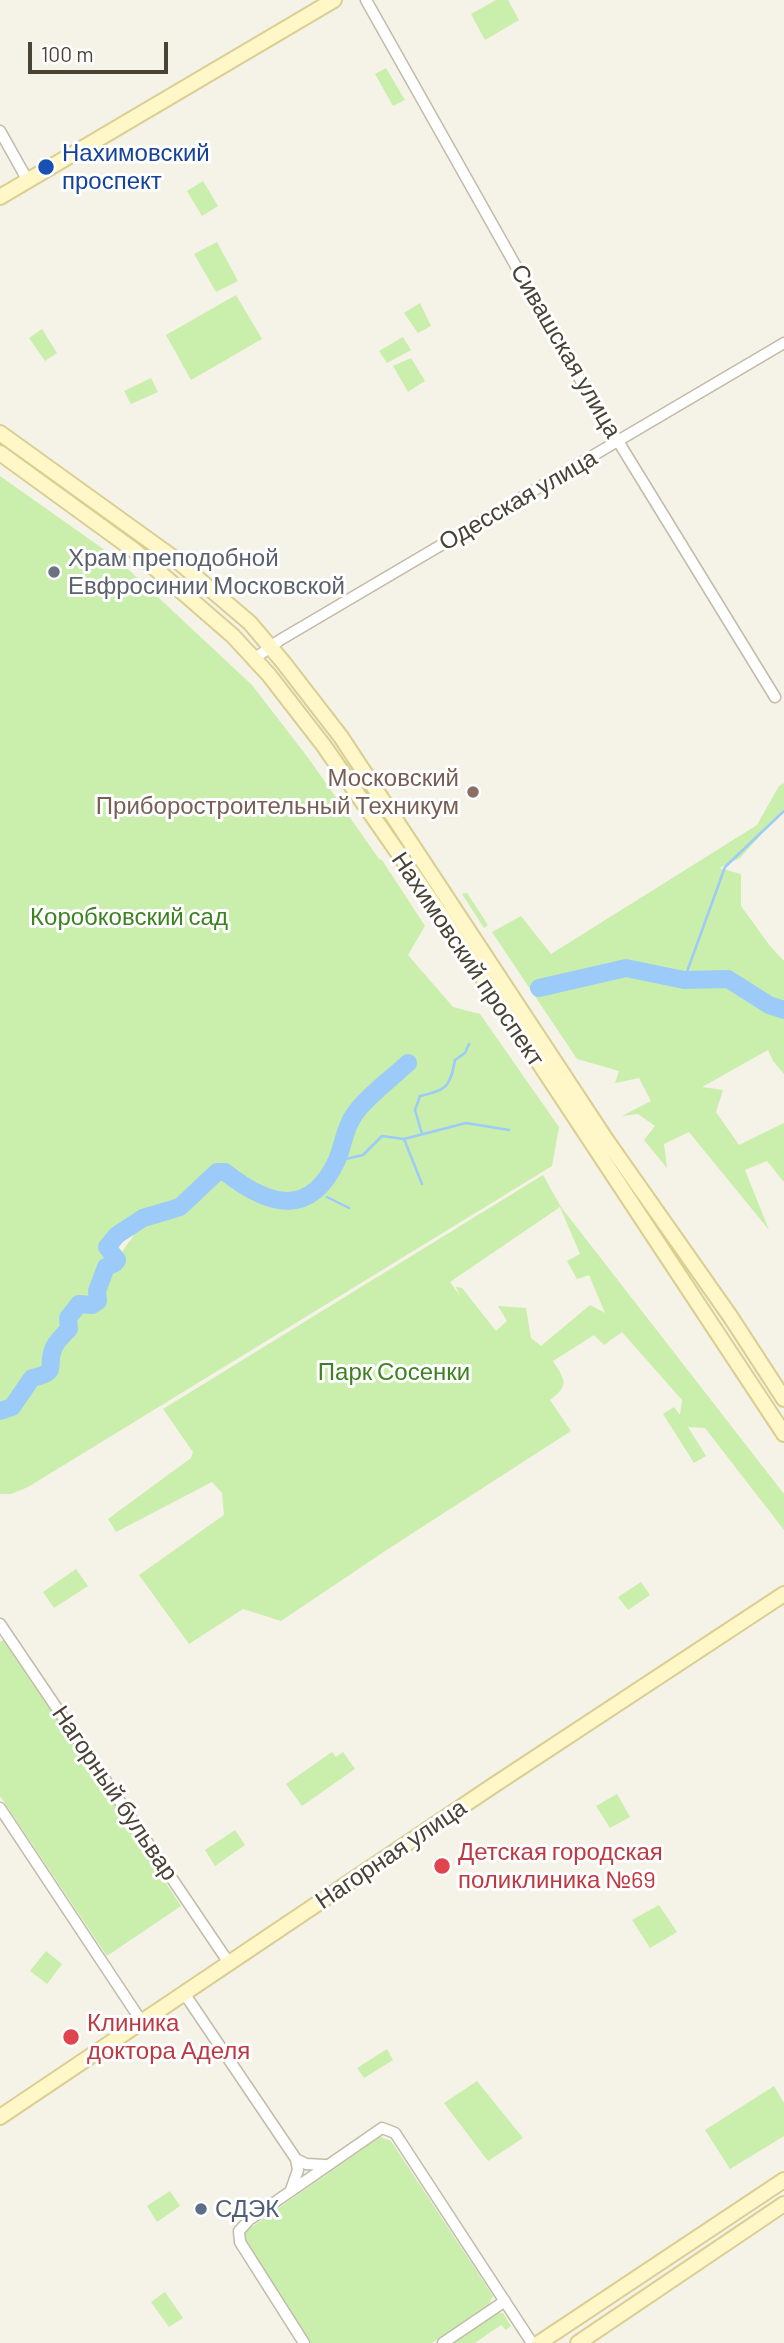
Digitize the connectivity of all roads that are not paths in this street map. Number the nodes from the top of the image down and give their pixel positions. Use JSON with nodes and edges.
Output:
{"nodes":[{"id":1,"x":334,"y":0,"type":"edge"},
{"id":2,"x":366,"y":0,"type":"edge"},
{"id":3,"x":0,"y":131,"type":"edge"},
{"id":4,"x":28,"y":181,"type":"junction"},
{"id":5,"x":0,"y":197,"type":"edge"},
{"id":6,"x":784,"y":344,"type":"edge"},
{"id":7,"x":0,"y":433,"type":"edge"},
{"id":8,"x":619,"y":442,"type":"junction"},
{"id":9,"x":0,"y":453,"type":"edge"},
{"id":10,"x":270,"y":647,"type":"junction"},
{"id":11,"x":254,"y":659,"type":"junction"},
{"id":12,"x":775,"y":696,"type":"dead end"},
{"id":13,"x":784,"y":1399,"type":"edge"},
{"id":14,"x":784,"y":1434,"type":"edge"},
{"id":15,"x":784,"y":1594,"type":"edge"},
{"id":16,"x":0,"y":1623,"type":"edge"},
{"id":17,"x":0,"y":1808,"type":"edge"},
{"id":18,"x":229,"y":1963,"type":"junction"},
{"id":19,"x":184,"y":1993,"type":"junction"},
{"id":20,"x":142,"y":2022,"type":"junction"},
{"id":21,"x":0,"y":2117,"type":"edge"},
{"id":22,"x":296,"y":2159,"type":"junction"},
{"id":23,"x":327,"y":2164,"type":"junction"},
{"id":24,"x":784,"y":2180,"type":"edge"},
{"id":25,"x":291,"y":2190,"type":"junction"},
{"id":26,"x":784,"y":2204,"type":"edge"},
{"id":27,"x":505,"y":2301,"type":"junction"},
{"id":28,"x":304,"y":2343,"type":"edge"},
{"id":29,"x":443,"y":2343,"type":"edge"},
{"id":30,"x":532,"y":2343,"type":"edge"},
{"id":31,"x":539,"y":2343,"type":"edge"},
{"id":32,"x":578,"y":2343,"type":"edge"}],
"edges":[{"from":1,"to":4,"type":"main road"},
{"from":2,"to":8,"type":"street","name":"Сивашская улица"},
{"from":3,"to":4,"type":"street"},
{"from":4,"to":5,"type":"main road"},
{"from":6,"to":8,"type":"street","name":"Одесская улица"},
{"from":7,"to":10,"type":"main road","name":"Нахимовский проспект"},
{"from":8,"to":10,"type":"street","name":"Одесская улица"},
{"from":8,"to":12,"type":"street","name":"Сивашская улица"},
{"from":9,"to":11,"type":"main road","name":"Нахимовский проспект"},
{"from":10,"to":11,"type":"street","name":"Одесская улица"},
{"from":10,"to":13,"type":"main road","name":"Нахимовский проспект"},
{"from":11,"to":14,"type":"main road","name":"Нахимовский проспект"},
{"from":15,"to":18,"type":"main road","name":"Нагорная улица"},
{"from":16,"to":18,"type":"street","name":"Нагорный бульвар"},
{"from":17,"to":20,"type":"street"},
{"from":18,"to":19,"type":"main road","name":"Нагорная улица"},
{"from":19,"to":20,"type":"main road","name":"Нагорная улица"},
{"from":19,"to":22,"type":"street"},
{"from":20,"to":21,"type":"main road","name":"Нагорная улица"},
{"from":22,"to":23,"type":"street"},
{"from":22,"to":25,"type":"street"},
{"from":23,"to":25,"type":"street"},
{"from":23,"to":27,"type":"street"},
{"from":24,"to":31,"type":"main road"},
{"from":25,"to":28,"type":"street"},
{"from":26,"to":32,"type":"main road"},
{"from":27,"to":29,"type":"street"},
{"from":27,"to":30,"type":"street"}]}
